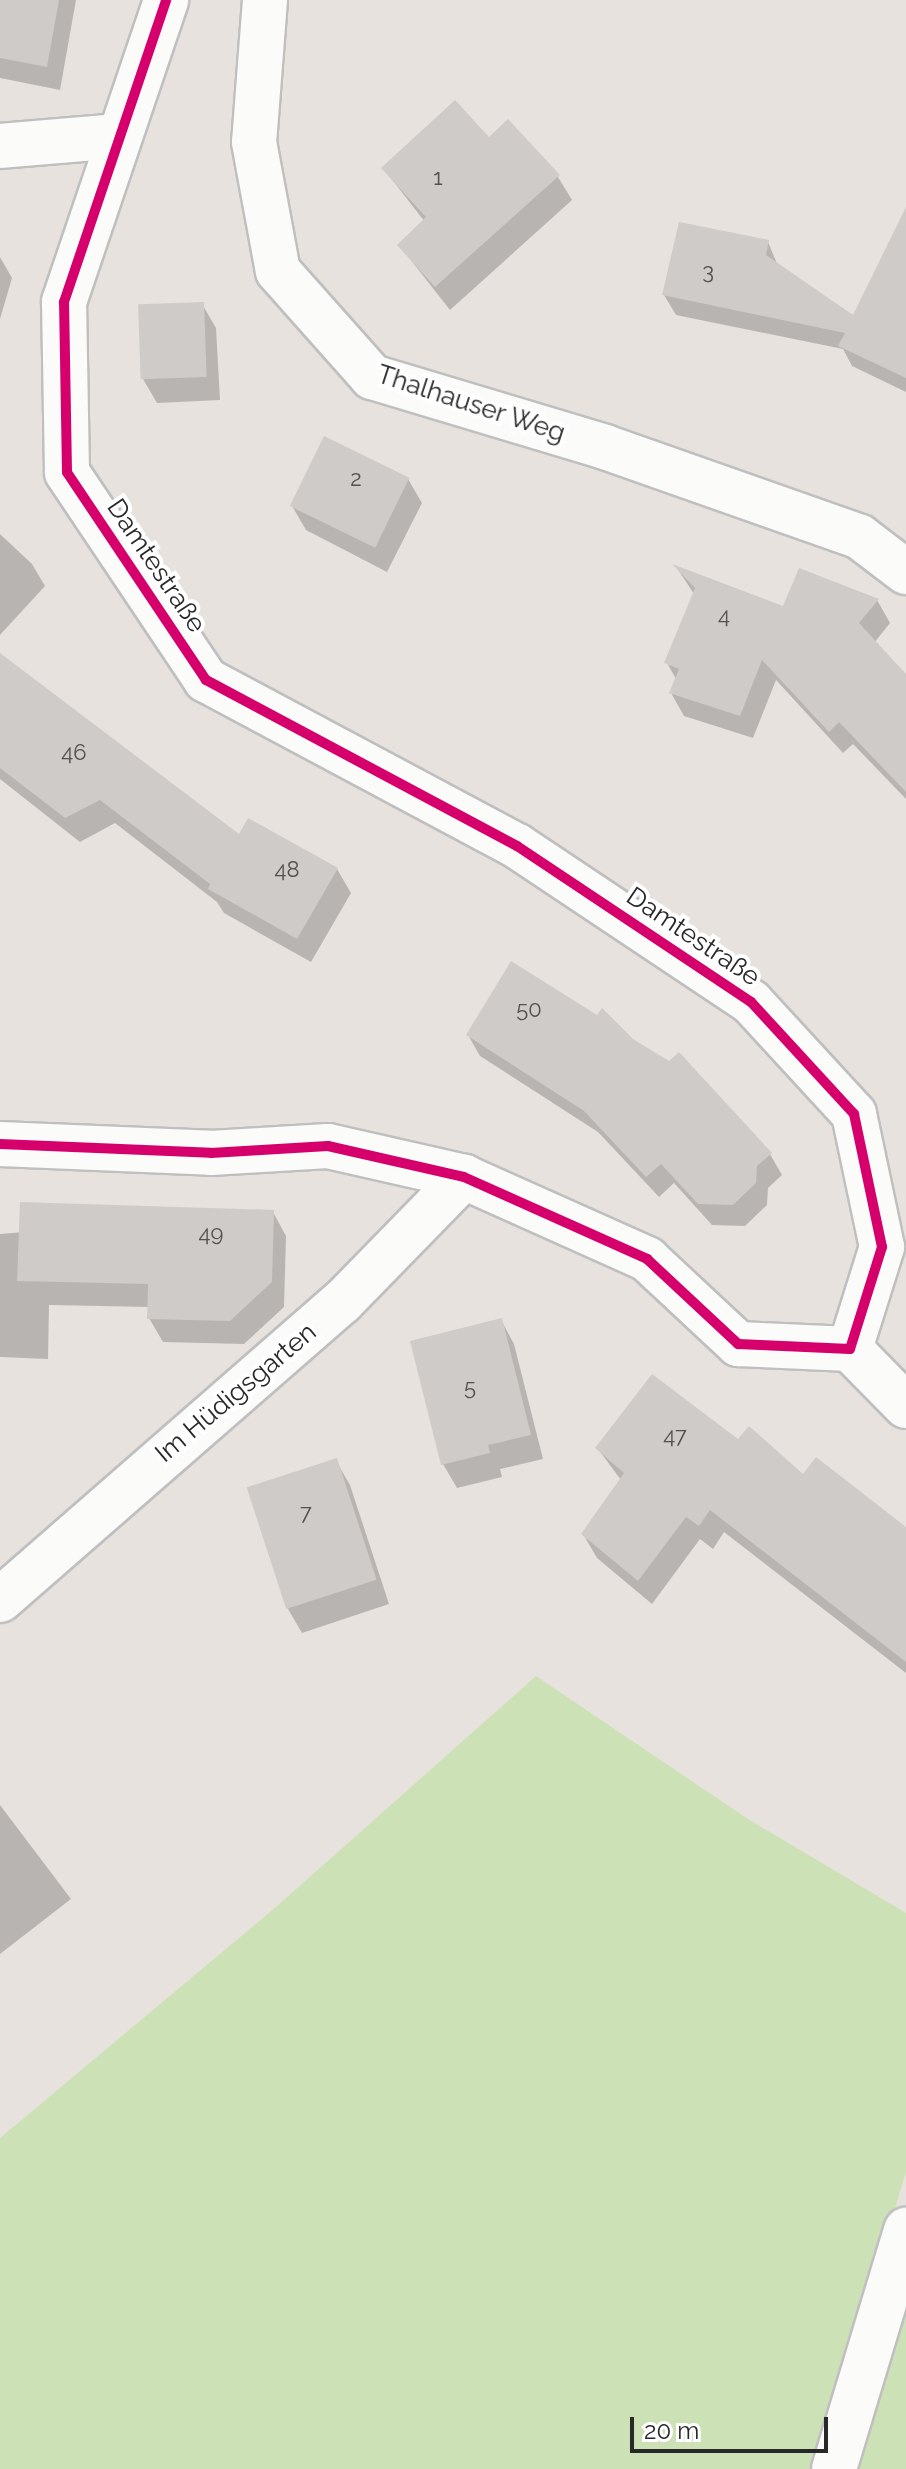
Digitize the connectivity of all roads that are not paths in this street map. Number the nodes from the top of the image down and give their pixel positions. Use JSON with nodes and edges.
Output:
{"nodes":[{"id":1,"x":166,"y":0,"type":"edge"},
{"id":2,"x":265,"y":0,"type":"edge"},
{"id":3,"x":118,"y":136,"type":"junction"},
{"id":4,"x":0,"y":146,"type":"edge"},
{"id":5,"x":906,"y":572,"type":"edge"},
{"id":6,"x":0,"y":1144,"type":"edge"},
{"id":7,"x":464,"y":1177,"type":"junction"},
{"id":8,"x":850,"y":1349,"type":"junction"},
{"id":9,"x":906,"y":1406,"type":"edge"},
{"id":10,"x":0,"y":1600,"type":"edge"},
{"id":11,"x":906,"y":2230,"type":"edge"},
{"id":12,"x":834,"y":2469,"type":"edge"}],
"edges":[{"from":1,"to":3,"type":"street","name":"Damtestraße"},
{"from":2,"to":5,"type":"street","name":"Thalhauser Weg"},
{"from":3,"to":4,"type":"street"},
{"from":3,"to":8,"type":"street","name":"Damtestraße"},
{"from":6,"to":7,"type":"street"},
{"from":7,"to":8,"type":"street"},
{"from":7,"to":10,"type":"street","name":"Im Hüdigsgarten"},
{"from":8,"to":9,"type":"street"},
{"from":11,"to":12,"type":"street"}]}
